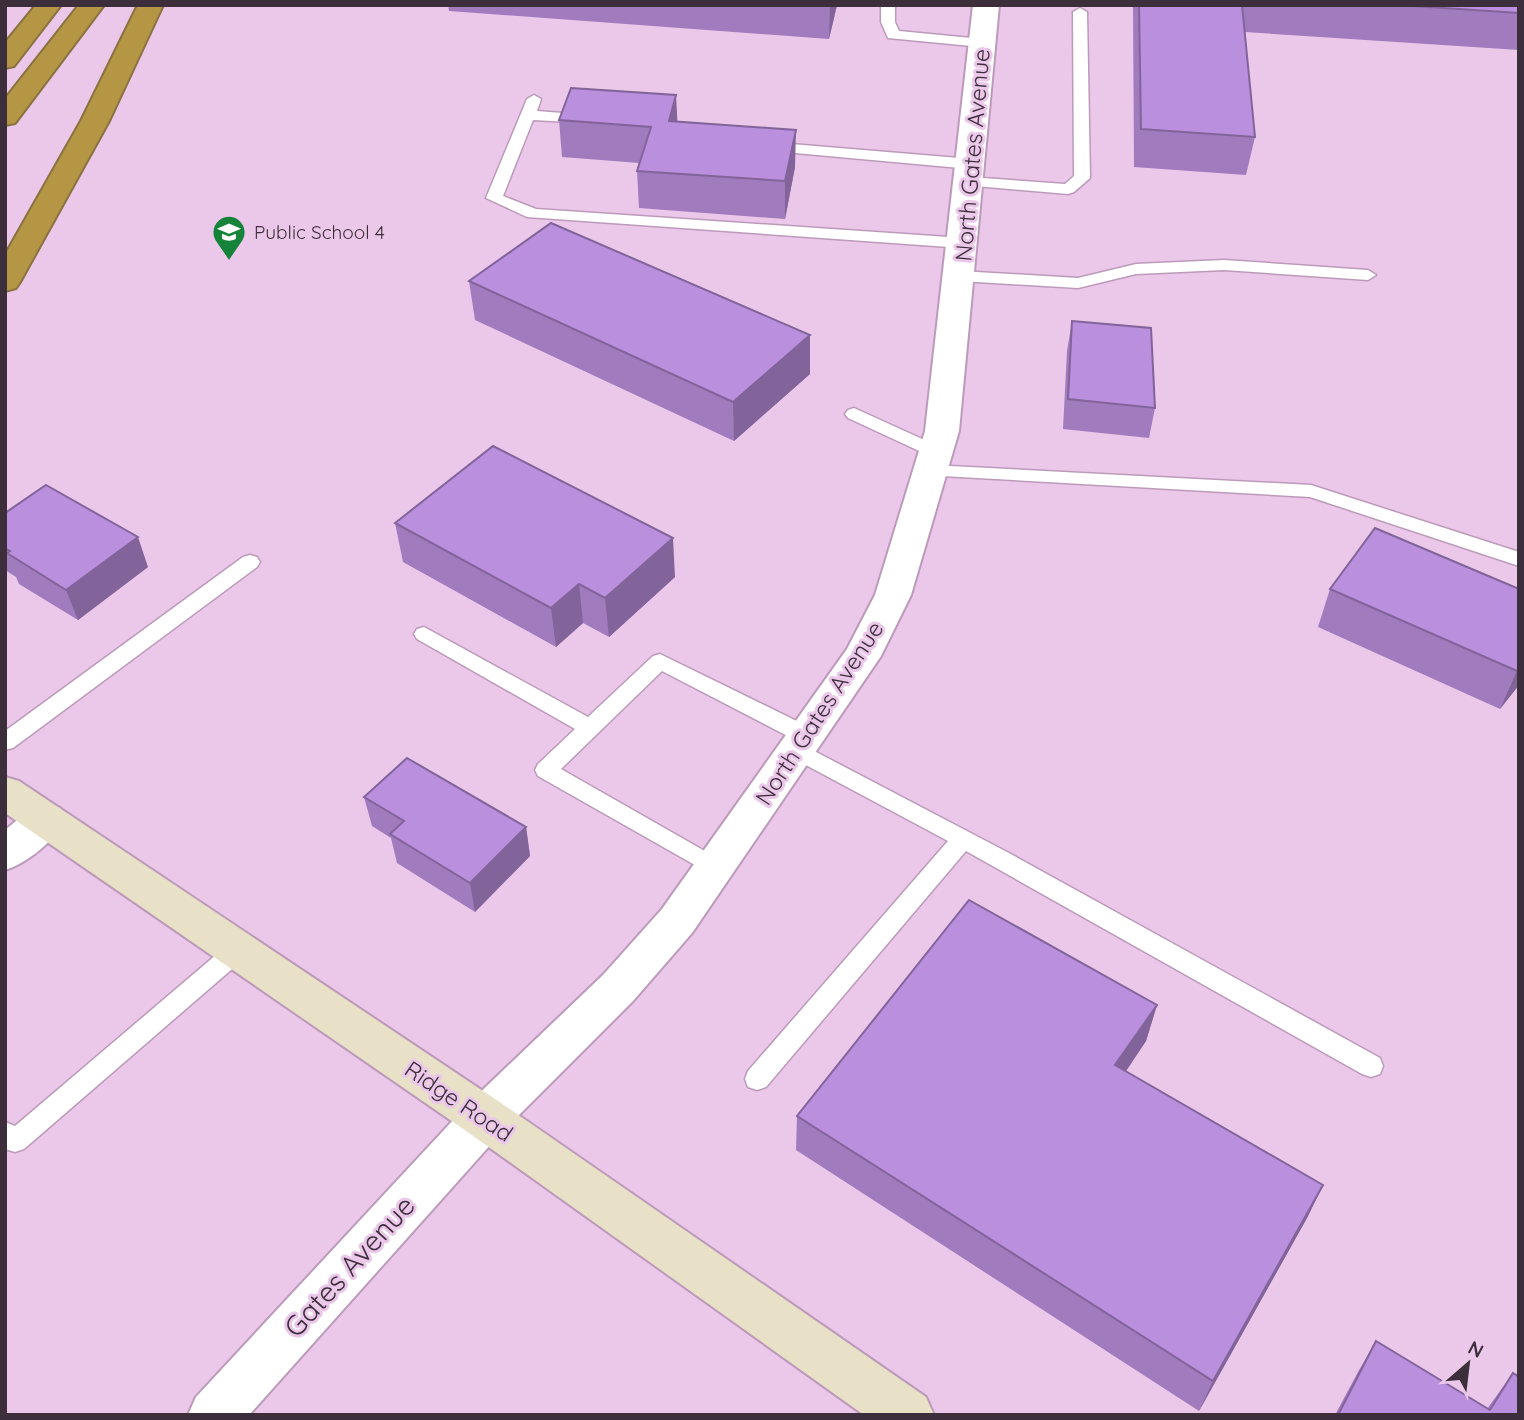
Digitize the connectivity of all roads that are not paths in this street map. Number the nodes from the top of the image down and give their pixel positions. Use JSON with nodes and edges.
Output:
{"nodes":[{"id":1,"x":49,"y":5,"type":"edge"},
{"id":2,"x":92,"y":5,"type":"edge"},
{"id":3,"x":151,"y":5,"type":"edge"},
{"id":4,"x":888,"y":5,"type":"edge"},
{"id":5,"x":986,"y":5,"type":"edge"},
{"id":6,"x":1080,"y":12,"type":"dead end"},
{"id":7,"x":982,"y":44,"type":"junction"},
{"id":8,"x":5,"y":60,"type":"edge"},
{"id":9,"x":534,"y":99,"type":"dead end"},
{"id":10,"x":528,"y":115,"type":"junction"},
{"id":11,"x":5,"y":117,"type":"edge"},
{"id":12,"x":610,"y":120,"type":"edge"},
{"id":13,"x":757,"y":146,"type":"edge"},
{"id":14,"x":970,"y":173,"type":"junction"},
{"id":15,"x":962,"y":259,"type":"junction"},
{"id":16,"x":1368,"y":275,"type":"dead end"},
{"id":17,"x":5,"y":282,"type":"edge"},
{"id":18,"x":854,"y":414,"type":"dead end"},
{"id":19,"x":934,"y":462,"type":"junction"},
{"id":20,"x":1519,"y":559,"type":"edge"},
{"id":21,"x":250,"y":562,"type":"dead end"},
{"id":22,"x":424,"y":634,"type":"dead end"},
{"id":23,"x":590,"y":728,"type":"junction"},
{"id":24,"x":5,"y":742,"type":"edge"},
{"id":25,"x":802,"y":743,"type":"junction"},
{"id":26,"x":5,"y":792,"type":"edge"},
{"id":27,"x":46,"y":820,"type":"junction"},
{"id":28,"x":963,"y":839,"type":"junction"},
{"id":29,"x":5,"y":854,"type":"edge"},
{"id":30,"x":716,"y":868,"type":"junction"},
{"id":31,"x":238,"y":950,"type":"junction"},
{"id":32,"x":1371,"y":1066,"type":"dead end"},
{"id":33,"x":757,"y":1079,"type":"dead end"},
{"id":34,"x":485,"y":1118,"type":"junction"},
{"id":35,"x":5,"y":1133,"type":"edge"},
{"id":36,"x":214,"y":1415,"type":"edge"},
{"id":37,"x":908,"y":1415,"type":"edge"}],
"edges":[{"from":1,"to":8,"type":"highway"},
{"from":2,"to":11,"type":"highway"},
{"from":3,"to":17,"type":"highway"},
{"from":4,"to":7,"type":"lane"},
{"from":5,"to":7,"type":"street","name":"North Gates Avenue"},
{"from":6,"to":14,"type":"lane"},
{"from":7,"to":14,"type":"street","name":"North Gates Avenue"},
{"from":9,"to":10,"type":"lane"},
{"from":10,"to":12,"type":"lane"},
{"from":10,"to":15,"type":"lane"},
{"from":13,"to":14,"type":"lane"},
{"from":14,"to":15,"type":"street","name":"North Gates Avenue"},
{"from":15,"to":16,"type":"lane"},
{"from":15,"to":19,"type":"street","name":"North Gates Avenue"},
{"from":18,"to":19,"type":"lane"},
{"from":19,"to":20,"type":"lane"},
{"from":19,"to":25,"type":"street","name":"North Gates Avenue"},
{"from":21,"to":24,"type":"lane"},
{"from":22,"to":23,"type":"lane"},
{"from":23,"to":25,"type":"lane"},
{"from":23,"to":30,"type":"lane"},
{"from":25,"to":28,"type":"lane"},
{"from":25,"to":30,"type":"street","name":"North Gates Avenue"},
{"from":26,"to":27,"type":"main road","name":"Ridge Road"},
{"from":27,"to":29,"type":"street"},
{"from":27,"to":31,"type":"main road","name":"Ridge Road"},
{"from":28,"to":32,"type":"lane"},
{"from":28,"to":33,"type":"lane"},
{"from":30,"to":34,"type":"street","name":"North Gates Avenue"},
{"from":31,"to":34,"type":"main road","name":"Ridge Road"},
{"from":31,"to":35,"type":"lane"},
{"from":34,"to":36,"type":"street","name":"Gates Avenue"},
{"from":34,"to":37,"type":"main road","name":"Ridge Road"}]}
